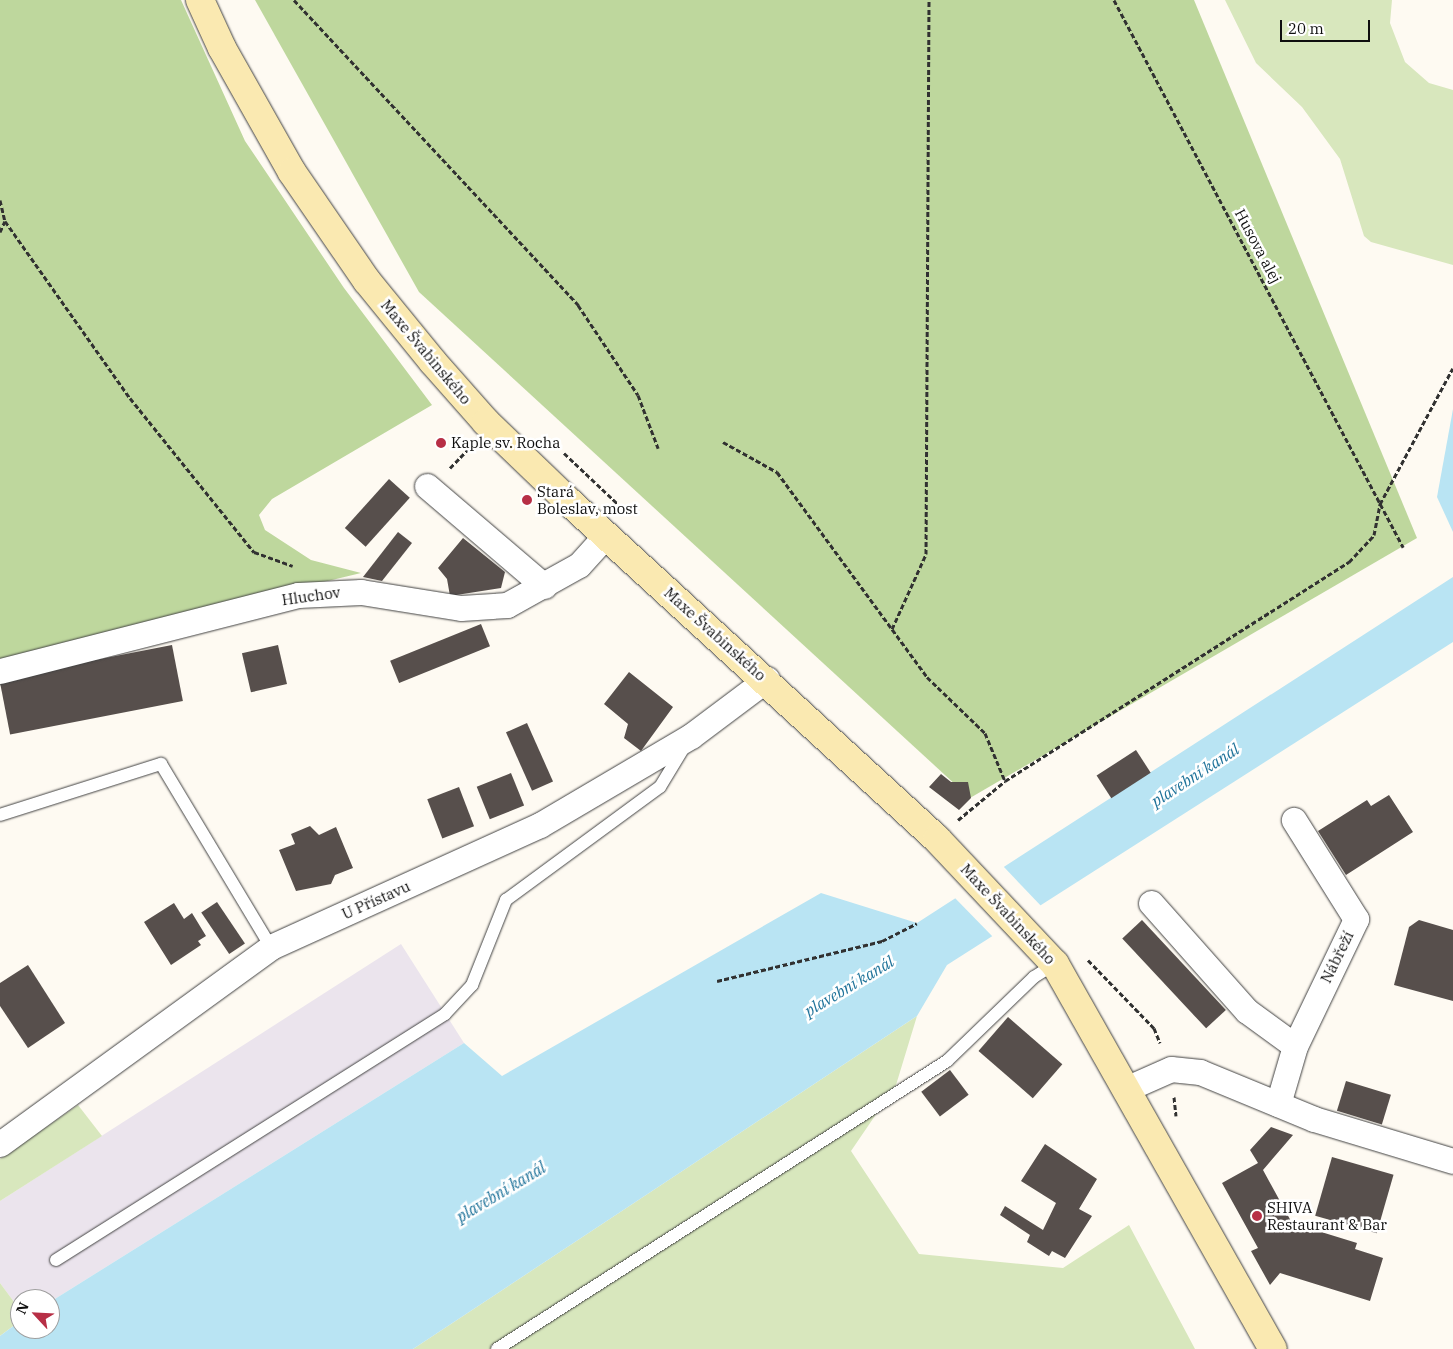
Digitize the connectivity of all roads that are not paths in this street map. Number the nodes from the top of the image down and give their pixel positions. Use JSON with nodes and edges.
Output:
{"nodes":[{"id":1,"x":200,"y":0,"type":"edge"},
{"id":2,"x":427,"y":486,"type":"dead end"},
{"id":3,"x":605,"y":536,"type":"junction"},
{"id":4,"x":544,"y":586,"type":"junction"},
{"id":5,"x":0,"y":671,"type":"edge"},
{"id":6,"x":766,"y":680,"type":"junction"},
{"id":7,"x":691,"y":736,"type":"junction"},
{"id":8,"x":0,"y":815,"type":"edge"},
{"id":9,"x":1294,"y":820,"type":"dead end"},
{"id":10,"x":1151,"y":903,"type":"dead end"},
{"id":11,"x":271,"y":947,"type":"junction"},
{"id":12,"x":1047,"y":954,"type":"junction"},
{"id":13,"x":1295,"y":1046,"type":"junction"},
{"id":14,"x":1128,"y":1088,"type":"junction"},
{"id":15,"x":1278,"y":1104,"type":"junction"},
{"id":16,"x":0,"y":1144,"type":"edge"},
{"id":17,"x":1453,"y":1161,"type":"edge"},
{"id":18,"x":56,"y":1260,"type":"dead end"},
{"id":19,"x":497,"y":1349,"type":"edge"},
{"id":20,"x":1272,"y":1349,"type":"edge"}],
"edges":[{"from":1,"to":3,"type":"main road","name":"Maxe Švabinského"},
{"from":2,"to":4,"type":"street"},
{"from":3,"to":4,"type":"street","name":"Hluchov"},
{"from":3,"to":6,"type":"main road","name":"Maxe Švabinského"},
{"from":4,"to":5,"type":"street","name":"Hluchov"},
{"from":6,"to":7,"type":"street","name":"U Přístavu"},
{"from":6,"to":12,"type":"main road","name":"Maxe Švabinského"},
{"from":7,"to":11,"type":"street","name":"U Přístavu"},
{"from":7,"to":18,"type":"lane"},
{"from":8,"to":11,"type":"lane"},
{"from":9,"to":13,"type":"street","name":"Nábřeží"},
{"from":10,"to":13,"type":"street"},
{"from":11,"to":16,"type":"street","name":"U Přístavu"},
{"from":12,"to":14,"type":"main road","name":"Maxe Švabinského"},
{"from":12,"to":19,"type":"lane"},
{"from":13,"to":15,"type":"street","name":"Nábřeží"},
{"from":14,"to":15,"type":"street"},
{"from":14,"to":20,"type":"main road","name":"Maxe Švabinského"},
{"from":15,"to":17,"type":"street"}]}
